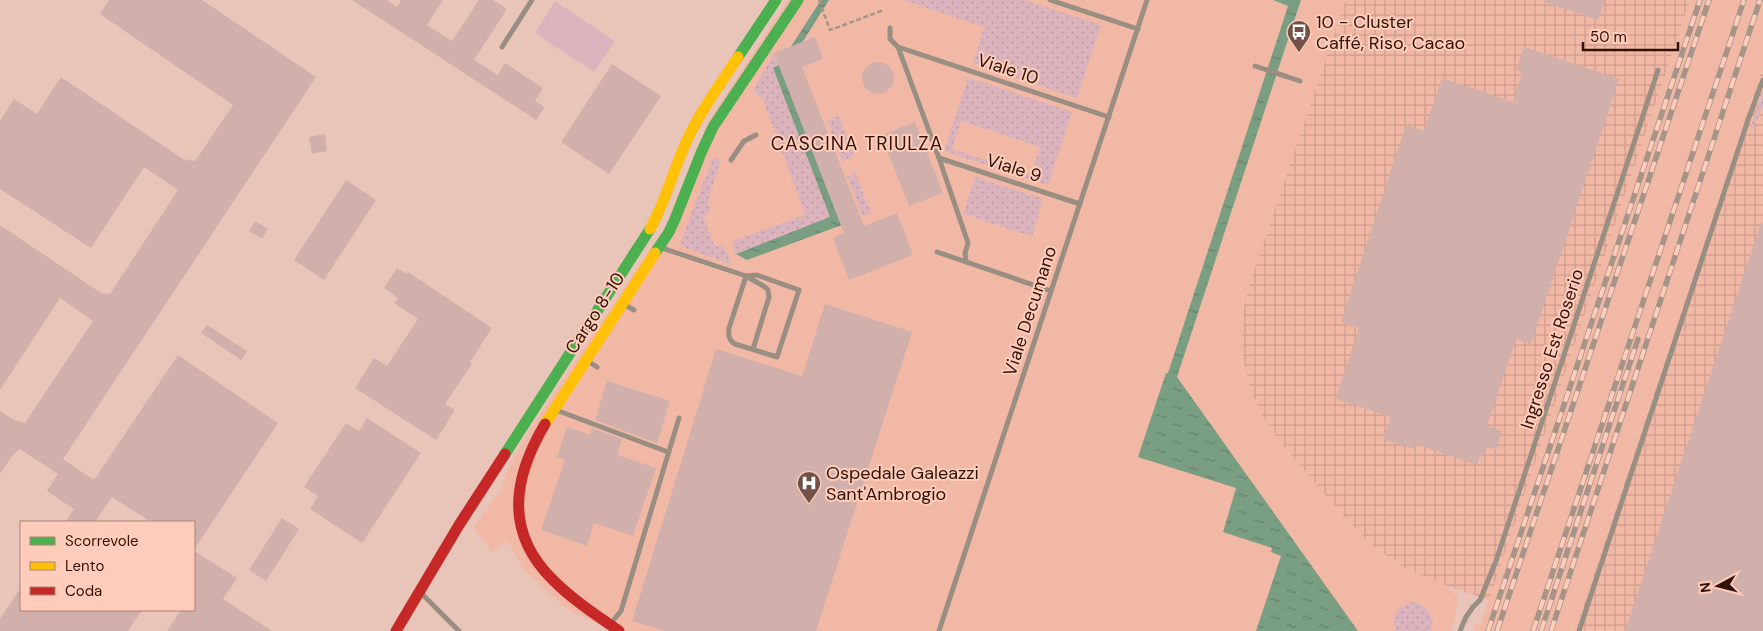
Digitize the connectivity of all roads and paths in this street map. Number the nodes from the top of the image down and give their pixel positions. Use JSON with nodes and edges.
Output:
{"nodes":[{"id":1,"x":532,"y":0,"type":"edge"},
{"id":2,"x":776,"y":0,"type":"edge"},
{"id":3,"x":798,"y":0,"type":"edge"},
{"id":4,"x":819,"y":0,"type":"edge"},
{"id":5,"x":1050,"y":0,"type":"edge"},
{"id":6,"x":1147,"y":0,"type":"edge"},
{"id":7,"x":884,"y":10,"type":"dead end"},
{"id":8,"x":890,"y":28,"type":"dead end"},
{"id":9,"x":1138,"y":29,"type":"junction"},
{"id":10,"x":502,"y":47,"type":"dead end"},
{"id":11,"x":898,"y":47,"type":"junction"},
{"id":12,"x":1255,"y":66,"type":"dead end"},
{"id":13,"x":1658,"y":70,"type":"dead end"},
{"id":14,"x":1300,"y":80,"type":"dead end"},
{"id":15,"x":1763,"y":80,"type":"edge"},
{"id":16,"x":1109,"y":117,"type":"junction"},
{"id":17,"x":756,"y":135,"type":"dead end"},
{"id":18,"x":939,"y":158,"type":"junction"},
{"id":19,"x":731,"y":160,"type":"dead end"},
{"id":20,"x":1080,"y":204,"type":"junction"},
{"id":21,"x":659,"y":247,"type":"junction"},
{"id":22,"x":937,"y":252,"type":"dead end"},
{"id":23,"x":966,"y":262,"type":"junction"},
{"id":24,"x":746,"y":276,"type":"junction"},
{"id":25,"x":1051,"y":291,"type":"junction"},
{"id":26,"x":623,"y":304,"type":"junction"},
{"id":27,"x":634,"y":310,"type":"dead end"},
{"id":28,"x":752,"y":349,"type":"junction"},
{"id":29,"x":586,"y":359,"type":"junction"},
{"id":30,"x":597,"y":367,"type":"dead end"},
{"id":31,"x":554,"y":409,"type":"junction"},
{"id":32,"x":679,"y":418,"type":"dead end"},
{"id":33,"x":668,"y":452,"type":"junction"},
{"id":34,"x":419,"y":591,"type":"junction"},
{"id":35,"x":614,"y":628,"type":"edge"},
{"id":36,"x":396,"y":631,"type":"edge"},
{"id":37,"x":459,"y":631,"type":"edge"},
{"id":38,"x":939,"y":631,"type":"edge"},
{"id":39,"x":1460,"y":631,"type":"edge"},
{"id":40,"x":1579,"y":631,"type":"edge"}],
"edges":[{"from":1,"to":10,"type":"lane"},
{"from":2,"to":34,"type":"street"},
{"from":3,"to":21,"type":"street","name":"Cargo 8-10"},
{"from":4,"to":7,"type":"path"},
{"from":5,"to":9,"type":"lane"},
{"from":6,"to":9,"type":"lane","name":"Viale Decumano"},
{"from":8,"to":11,"type":"lane"},
{"from":9,"to":16,"type":"lane","name":"Viale Decumano"},
{"from":11,"to":16,"type":"lane","name":"Viale 10"},
{"from":11,"to":18,"type":"lane"},
{"from":12,"to":14,"type":"lane"},
{"from":13,"to":39,"type":"lane","name":"Ingresso Est Roserio"},
{"from":15,"to":40,"type":"lane"},
{"from":16,"to":20,"type":"lane","name":"Viale Decumano"},
{"from":17,"to":19,"type":"lane"},
{"from":18,"to":20,"type":"lane","name":"Viale 9"},
{"from":18,"to":23,"type":"lane"},
{"from":20,"to":25,"type":"lane","name":"Viale Decumano"},
{"from":21,"to":24,"type":"lane"},
{"from":21,"to":26,"type":"street","name":"Cargo 8-10"},
{"from":22,"to":23,"type":"lane"},
{"from":23,"to":25,"type":"lane"},
{"from":24,"to":28,"type":"lane"},
{"from":24,"to":28,"type":"lane"},
{"from":24,"to":28,"type":"lane"},
{"from":25,"to":38,"type":"lane","name":"Viale Decumano"},
{"from":26,"to":27,"type":"lane"},
{"from":26,"to":29,"type":"street","name":"Cargo 8-10"},
{"from":29,"to":30,"type":"lane"},
{"from":29,"to":31,"type":"street","name":"Cargo 8-10"},
{"from":31,"to":33,"type":"lane"},
{"from":31,"to":35,"type":"street","name":"Cargo 8-10"},
{"from":32,"to":33,"type":"lane"},
{"from":33,"to":35,"type":"lane"},
{"from":34,"to":36,"type":"street"},
{"from":34,"to":37,"type":"lane"}]}
